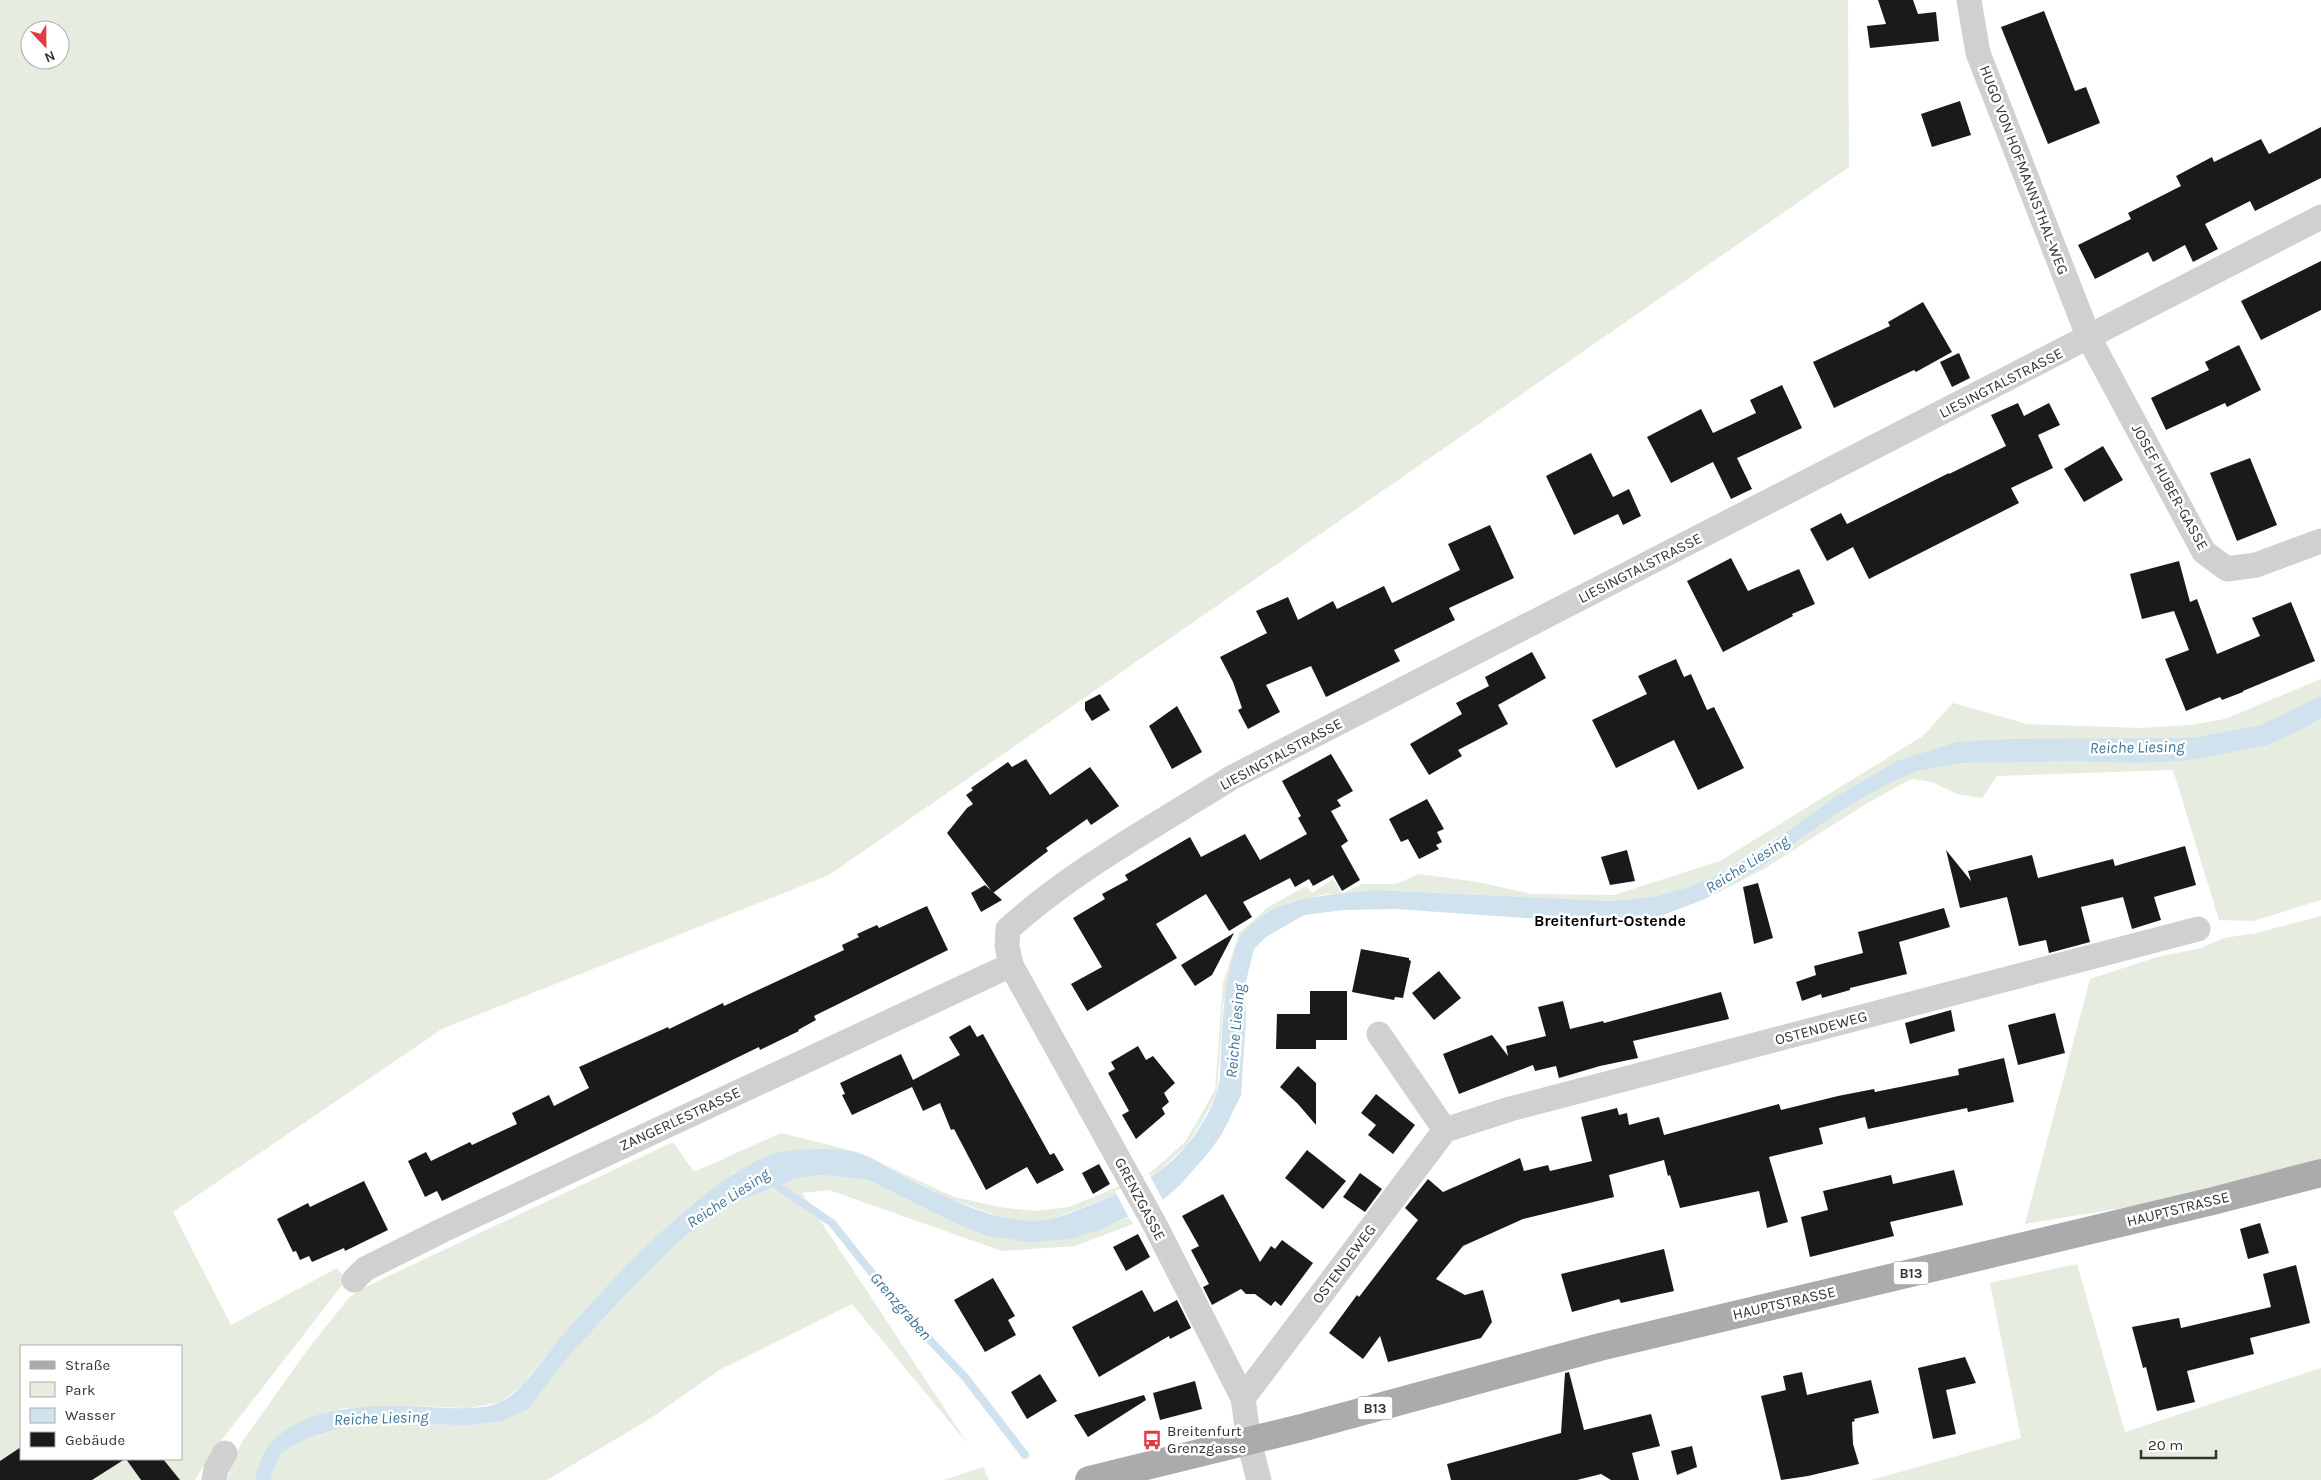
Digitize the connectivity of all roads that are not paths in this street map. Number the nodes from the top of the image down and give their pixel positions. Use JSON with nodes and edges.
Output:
{"nodes":[{"id":1,"x":1969,"y":0,"type":"edge"},
{"id":2,"x":2321,"y":217,"type":"edge"},
{"id":3,"x":2089,"y":338,"type":"junction"},
{"id":4,"x":2321,"y":541,"type":"edge"},
{"id":5,"x":2198,"y":930,"type":"dead end"},
{"id":6,"x":1011,"y":965,"type":"junction"},
{"id":7,"x":1379,"y":1034,"type":"dead end"},
{"id":8,"x":1445,"y":1130,"type":"junction"},
{"id":9,"x":2321,"y":1173,"type":"edge"},
{"id":10,"x":354,"y":1280,"type":"dead end"},
{"id":11,"x":1243,"y":1398,"type":"junction"},
{"id":12,"x":1250,"y":1442,"type":"junction"},
{"id":13,"x":225,"y":1453,"type":"dead end"},
{"id":14,"x":214,"y":1480,"type":"edge"},
{"id":15,"x":1089,"y":1480,"type":"edge"},
{"id":16,"x":1259,"y":1480,"type":"edge"}],
"edges":[{"from":1,"to":3,"type":"street","name":"HUGO VON HOFMANNSTHAL-WEG"},
{"from":2,"to":3,"type":"street","name":"LIESINGTALSTRASSE"},
{"from":3,"to":4,"type":"street","name":"JOSEF HUBER-GASSE"},
{"from":3,"to":6,"type":"street","name":"LIESINGTALSTRASSE"},
{"from":5,"to":8,"type":"street","name":"OSTENDEWEG"},
{"from":6,"to":10,"type":"street","name":"ZANGERLESTRASSE"},
{"from":6,"to":11,"type":"street","name":"GRENZGASSE"},
{"from":7,"to":8,"type":"street"},
{"from":8,"to":11,"type":"street","name":"OSTENDEWEG"},
{"from":9,"to":12,"type":"main road","name":"HAUPTSTRASSE","number":"B13"},
{"from":11,"to":12,"type":"street","name":"GRENZGASSE"},
{"from":12,"to":15,"type":"main road","name":"HAUPTSTRASSE","number":"B13"},
{"from":12,"to":16,"type":"street"},
{"from":13,"to":14,"type":"street"}]}
